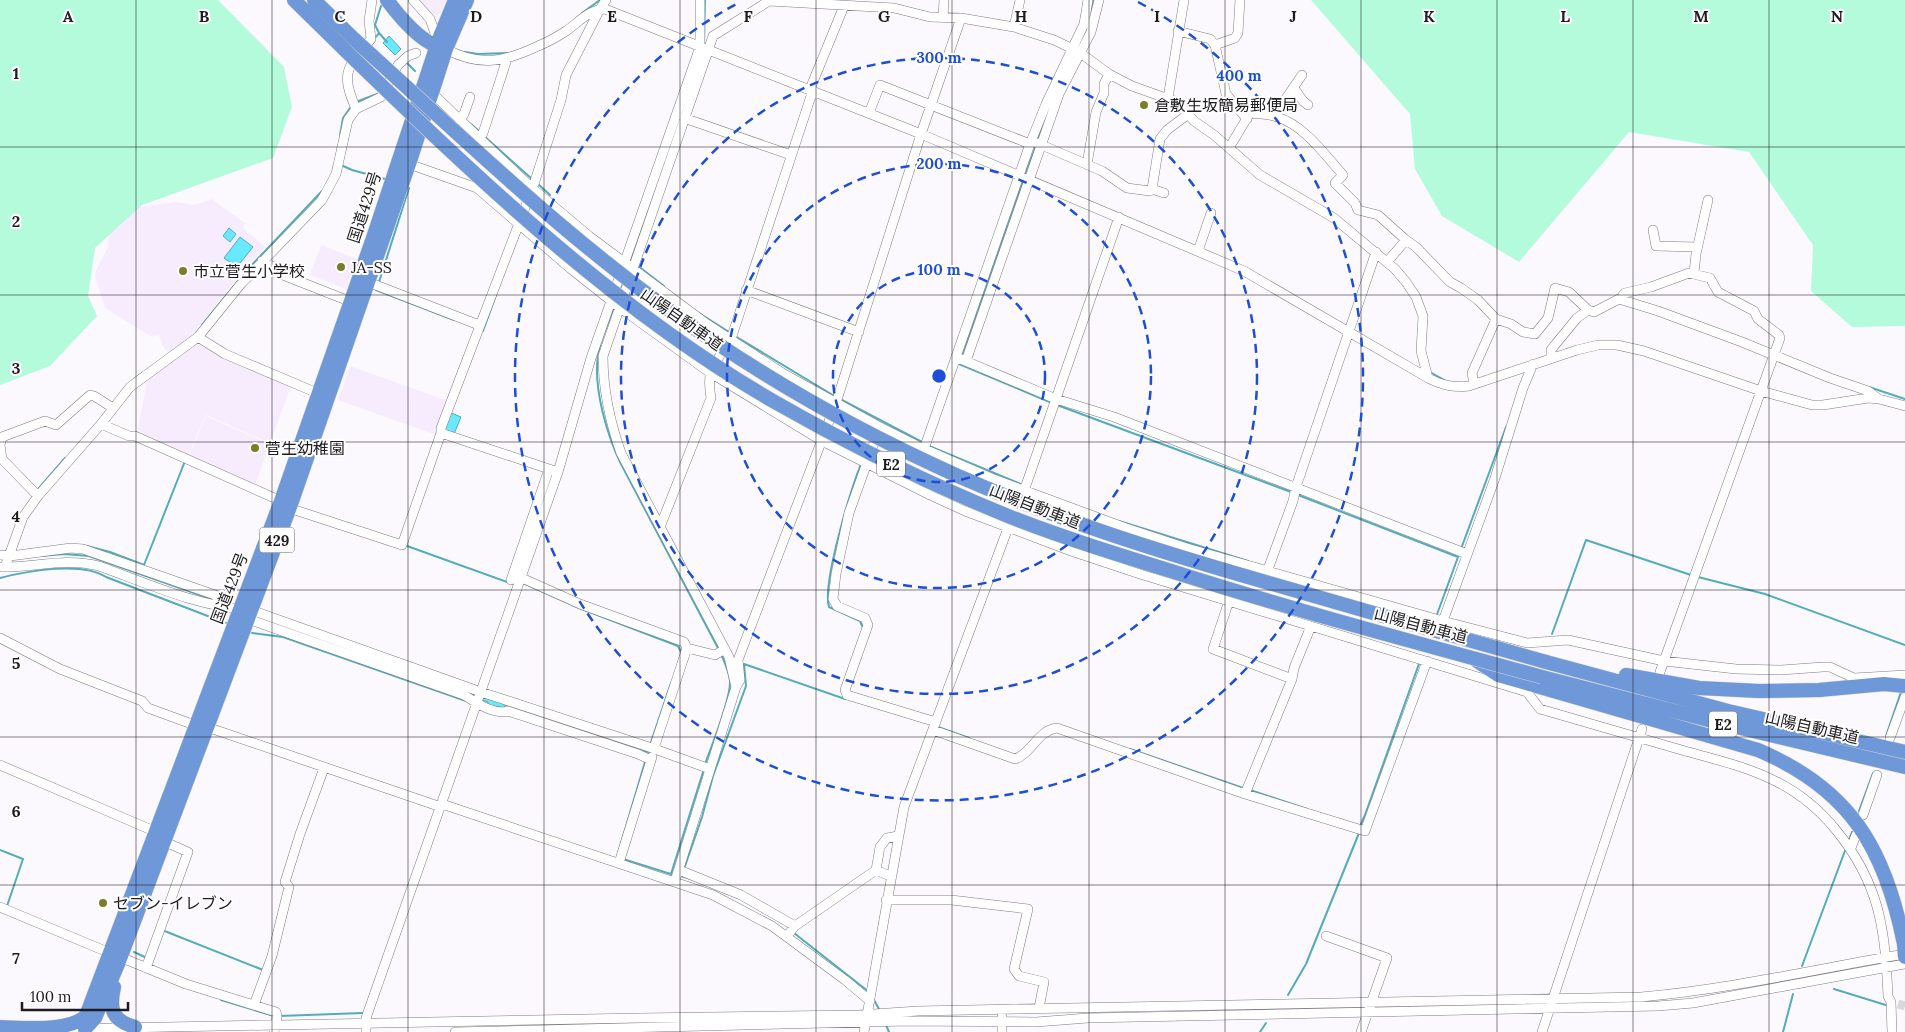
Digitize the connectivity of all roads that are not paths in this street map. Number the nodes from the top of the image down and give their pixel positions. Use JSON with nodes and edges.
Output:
{"nodes":[{"id":1,"x":294,"y":0,"type":"edge"},
{"id":2,"x":314,"y":0,"type":"edge"},
{"id":3,"x":327,"y":0,"type":"edge"},
{"id":4,"x":372,"y":0,"type":"edge"},
{"id":5,"x":387,"y":0,"type":"edge"},
{"id":6,"x":397,"y":0,"type":"edge"},
{"id":7,"x":413,"y":0,"type":"edge"},
{"id":8,"x":456,"y":0,"type":"edge"},
{"id":9,"x":467,"y":0,"type":"edge"},
{"id":10,"x":606,"y":0,"type":"edge"},
{"id":11,"x":700,"y":0,"type":"edge"},
{"id":12,"x":767,"y":0,"type":"edge"},
{"id":13,"x":944,"y":0,"type":"edge"},
{"id":14,"x":1020,"y":0,"type":"edge"},
{"id":15,"x":1088,"y":0,"type":"edge"},
{"id":16,"x":1099,"y":0,"type":"edge"},
{"id":17,"x":1184,"y":0,"type":"edge"},
{"id":18,"x":1240,"y":0,"type":"edge"},
{"id":19,"x":814,"y":2,"type":"edge"},
{"id":20,"x":895,"y":5,"type":"edge"},
{"id":21,"x":844,"y":6,"type":"junction"},
{"id":22,"x":600,"y":9,"type":"junction"},
{"id":23,"x":943,"y":15,"type":"junction"},
{"id":24,"x":961,"y":18,"type":"junction"},
{"id":25,"x":1014,"y":26,"type":"junction"},
{"id":26,"x":1178,"y":31,"type":"junction"},
{"id":27,"x":355,"y":40,"type":"junction"},
{"id":28,"x":439,"y":42,"type":"junction"},
{"id":29,"x":1215,"y":45,"type":"junction"},
{"id":30,"x":704,"y":49,"type":"junction"},
{"id":31,"x":1077,"y":51,"type":"junction"},
{"id":32,"x":416,"y":53,"type":"dead end"},
{"id":33,"x":506,"y":58,"type":"junction"},
{"id":34,"x":1109,"y":74,"type":"junction"},
{"id":35,"x":1302,"y":75,"type":"dead end"},
{"id":36,"x":1294,"y":88,"type":"junction"},
{"id":37,"x":811,"y":90,"type":"junction"},
{"id":38,"x":432,"y":93,"type":"junction"},
{"id":39,"x":1168,"y":96,"type":"junction"},
{"id":40,"x":470,"y":97,"type":"dead end"},
{"id":41,"x":1308,"y":104,"type":"dead end"},
{"id":42,"x":932,"y":106,"type":"junction"},
{"id":43,"x":356,"y":109,"type":"junction"},
{"id":44,"x":869,"y":113,"type":"junction"},
{"id":45,"x":1187,"y":115,"type":"junction"},
{"id":46,"x":1274,"y":116,"type":"junction"},
{"id":47,"x":461,"y":117,"type":"junction"},
{"id":48,"x":684,"y":118,"type":"junction"},
{"id":49,"x":1247,"y":119,"type":"junction"},
{"id":50,"x":921,"y":134,"type":"junction"},
{"id":51,"x":481,"y":136,"type":"junction"},
{"id":52,"x":1035,"y":143,"type":"junction"},
{"id":53,"x":1231,"y":146,"type":"junction"},
{"id":54,"x":791,"y":154,"type":"junction"},
{"id":55,"x":409,"y":164,"type":"junction"},
{"id":56,"x":1086,"y":164,"type":"junction"},
{"id":57,"x":1024,"y":177,"type":"junction"},
{"id":58,"x":534,"y":184,"type":"junction"},
{"id":59,"x":1152,"y":189,"type":"junction"},
{"id":60,"x":1164,"y":193,"type":"dead end"},
{"id":61,"x":1708,"y":200,"type":"dead end"},
{"id":62,"x":1211,"y":213,"type":"dead end"},
{"id":63,"x":1119,"y":217,"type":"junction"},
{"id":64,"x":517,"y":224,"type":"junction"},
{"id":65,"x":1653,"y":230,"type":"dead end"},
{"id":66,"x":1406,"y":240,"type":"junction"},
{"id":67,"x":1697,"y":247,"type":"junction"},
{"id":68,"x":1198,"y":251,"type":"junction"},
{"id":69,"x":1376,"y":252,"type":"junction"},
{"id":70,"x":262,"y":260,"type":"junction"},
{"id":71,"x":1388,"y":260,"type":"junction"},
{"id":72,"x":628,"y":266,"type":"junction"},
{"id":73,"x":1694,"y":273,"type":"junction"},
{"id":74,"x":374,"y":285,"type":"junction"},
{"id":75,"x":746,"y":290,"type":"junction"},
{"id":76,"x":1622,"y":298,"type":"junction"},
{"id":77,"x":611,"y":301,"type":"junction"},
{"id":78,"x":355,"y":304,"type":"junction"},
{"id":79,"x":619,"y":307,"type":"junction"},
{"id":80,"x":1590,"y":311,"type":"junction"},
{"id":81,"x":1496,"y":319,"type":"junction"},
{"id":82,"x":478,"y":328,"type":"junction"},
{"id":83,"x":859,"y":332,"type":"junction"},
{"id":84,"x":1350,"y":333,"type":"junction"},
{"id":85,"x":731,"y":336,"type":"junction"},
{"id":86,"x":198,"y":338,"type":"junction"},
{"id":87,"x":1775,"y":355,"type":"junction"},
{"id":88,"x":1551,"y":358,"type":"junction"},
{"id":89,"x":961,"y":359,"type":"junction"},
{"id":90,"x":1534,"y":364,"type":"junction"},
{"id":91,"x":709,"y":372,"type":"junction"},
{"id":92,"x":1428,"y":378,"type":"junction"},
{"id":93,"x":1473,"y":382,"type":"junction"},
{"id":94,"x":1761,"y":391,"type":"junction"},
{"id":95,"x":324,"y":395,"type":"junction"},
{"id":96,"x":837,"y":399,"type":"junction"},
{"id":97,"x":1879,"y":399,"type":"junction"},
{"id":98,"x":1055,"y":402,"type":"junction"},
{"id":99,"x":1905,"y":406,"type":"edge"},
{"id":100,"x":111,"y":407,"type":"junction"},
{"id":101,"x":101,"y":424,"type":"junction"},
{"id":102,"x":878,"y":426,"type":"junction"},
{"id":103,"x":445,"y":434,"type":"junction"},
{"id":104,"x":822,"y":441,"type":"junction"},
{"id":105,"x":0,"y":445,"type":"edge"},
{"id":106,"x":925,"y":446,"type":"junction"},
{"id":107,"x":863,"y":462,"type":"junction"},
{"id":108,"x":548,"y":471,"type":"junction"},
{"id":109,"x":558,"y":472,"type":"junction"},
{"id":110,"x":1025,"y":487,"type":"junction"},
{"id":111,"x":1295,"y":491,"type":"junction"},
{"id":112,"x":36,"y":495,"type":"junction"},
{"id":113,"x":285,"y":504,"type":"junction"},
{"id":114,"x":660,"y":527,"type":"junction"},
{"id":115,"x":1008,"y":528,"type":"junction"},
{"id":116,"x":1462,"y":552,"type":"junction"},
{"id":117,"x":7,"y":559,"type":"edge"},
{"id":118,"x":1268,"y":568,"type":"junction"},
{"id":119,"x":517,"y":578,"type":"junction"},
{"id":120,"x":1229,"y":601,"type":"junction"},
{"id":121,"x":241,"y":611,"type":"junction"},
{"id":122,"x":1438,"y":620,"type":"junction"},
{"id":123,"x":1311,"y":626,"type":"junction"},
{"id":124,"x":0,"y":638,"type":"edge"},
{"id":125,"x":687,"y":648,"type":"junction"},
{"id":126,"x":722,"y":651,"type":"junction"},
{"id":127,"x":1423,"y":660,"type":"junction"},
{"id":128,"x":1664,"y":661,"type":"junction"},
{"id":129,"x":1546,"y":662,"type":"junction"},
{"id":130,"x":1660,"y":672,"type":"dead end"},
{"id":131,"x":1905,"y":675,"type":"edge"},
{"id":132,"x":1292,"y":679,"type":"junction"},
{"id":133,"x":1540,"y":682,"type":"junction"},
{"id":134,"x":1905,"y":686,"type":"edge"},
{"id":135,"x":736,"y":687,"type":"junction"},
{"id":136,"x":479,"y":697,"type":"junction"},
{"id":137,"x":1905,"y":697,"type":"edge"},
{"id":138,"x":935,"y":726,"type":"junction"},
{"id":139,"x":203,"y":727,"type":"junction"},
{"id":140,"x":1641,"y":734,"type":"junction"},
{"id":141,"x":1890,"y":738,"type":"dead end"},
{"id":142,"x":652,"y":748,"type":"junction"},
{"id":143,"x":1905,"y":752,"type":"edge"},
{"id":144,"x":647,"y":759,"type":"junction"},
{"id":145,"x":0,"y":765,"type":"edge"},
{"id":146,"x":1905,"y":766,"type":"edge"},
{"id":147,"x":706,"y":767,"type":"junction"},
{"id":148,"x":324,"y":768,"type":"junction"},
{"id":149,"x":1877,"y":775,"type":"dead end"},
{"id":150,"x":1246,"y":790,"type":"junction"},
{"id":151,"x":441,"y":805,"type":"junction"},
{"id":152,"x":1864,"y":815,"type":"dead end"},
{"id":153,"x":1856,"y":835,"type":"dead end"},
{"id":154,"x":162,"y":836,"type":"junction"},
{"id":155,"x":898,"y":836,"type":"junction"},
{"id":156,"x":1849,"y":846,"type":"junction"},
{"id":157,"x":620,"y":859,"type":"junction"},
{"id":158,"x":876,"y":870,"type":"junction"},
{"id":159,"x":677,"y":876,"type":"junction"},
{"id":160,"x":890,"y":876,"type":"junction"},
{"id":161,"x":886,"y":900,"type":"junction"},
{"id":162,"x":0,"y":907,"type":"edge"},
{"id":163,"x":791,"y":931,"type":"junction"},
{"id":164,"x":1326,"y":936,"type":"dead end"},
{"id":165,"x":1905,"y":951,"type":"edge"},
{"id":166,"x":1886,"y":957,"type":"junction"},
{"id":167,"x":116,"y":958,"type":"junction"},
{"id":168,"x":148,"y":962,"type":"junction"},
{"id":169,"x":1905,"y":964,"type":"edge"},
{"id":170,"x":1887,"y":968,"type":"junction"},
{"id":171,"x":870,"y":997,"type":"junction"},
{"id":172,"x":1553,"y":999,"type":"junction"},
{"id":173,"x":1371,"y":1003,"type":"junction"},
{"id":174,"x":254,"y":1005,"type":"junction"},
{"id":175,"x":1039,"y":1008,"type":"junction"},
{"id":176,"x":1550,"y":1009,"type":"junction"},
{"id":177,"x":992,"y":1010,"type":"junction"},
{"id":178,"x":1002,"y":1010,"type":"junction"},
{"id":179,"x":1368,"y":1013,"type":"junction"},
{"id":180,"x":875,"y":1020,"type":"edge"},
{"id":181,"x":997,"y":1021,"type":"junction"},
{"id":182,"x":276,"y":1022,"type":"edge"},
{"id":183,"x":1036,"y":1022,"type":"junction"},
{"id":184,"x":0,"y":1027,"type":"edge"},
{"id":185,"x":89,"y":1027,"type":"edge"},
{"id":186,"x":135,"y":1027,"type":"junction"},
{"id":187,"x":366,"y":1028,"type":"edge"},
{"id":188,"x":455,"y":1032,"type":"edge"},
{"id":189,"x":993,"y":1032,"type":"edge"},
{"id":190,"x":1002,"y":1032,"type":"edge"},
{"id":191,"x":1034,"y":1032,"type":"edge"},
{"id":192,"x":1361,"y":1032,"type":"edge"},
{"id":193,"x":1542,"y":1032,"type":"edge"},
{"id":194,"x":1892,"y":1032,"type":"edge"}],
"edges":[{"from":1,"to":133,"type":"highway","name":"山陽自動車道","number":"E2","bridge":true},
{"from":2,"to":27,"type":"highway","name":"山陽自動車道","number":"E2"},
{"from":3,"to":27,"type":"highway"},
{"from":4,"to":43,"type":"street"},
{"from":5,"to":28,"type":"highway"},
{"from":6,"to":28,"type":"highway"},
{"from":7,"to":28,"type":"street"},
{"from":8,"to":28,"type":"highway","name":"国道429号","number":"429"},
{"from":9,"to":28,"type":"highway","name":"国道429号","number":"429"},
{"from":10,"to":22,"type":"street"},
{"from":11,"to":30,"type":"street"},
{"from":12,"to":19,"type":"street"},
{"from":12,"to":30,"type":"street"},
{"from":13,"to":23,"type":"street"},
{"from":14,"to":25,"type":"street"},
{"from":15,"to":31,"type":"street"},
{"from":16,"to":31,"type":"street"},
{"from":17,"to":26,"type":"street"},
{"from":18,"to":29,"type":"street"},
{"from":19,"to":21,"type":"street"},
{"from":20,"to":21,"type":"street"},
{"from":20,"to":23,"type":"street"},
{"from":21,"to":37,"type":"street"},
{"from":22,"to":30,"type":"street"},
{"from":22,"to":33,"type":"street"},
{"from":22,"to":58,"type":"street"},
{"from":23,"to":24,"type":"street"},
{"from":24,"to":25,"type":"street"},
{"from":24,"to":42,"type":"street"},
{"from":25,"to":31,"type":"street"},
{"from":26,"to":29,"type":"street"},
{"from":26,"to":39,"type":"street"},
{"from":27,"to":129,"type":"highway","name":"山陽自動車道","number":"E2","bridge":true},
{"from":28,"to":33,"type":"street"},
{"from":28,"to":38,"type":"highway","name":"国道429号","number":"429"},
{"from":28,"to":78,"type":"highway","name":"国道429号","number":"429"},
{"from":29,"to":49,"type":"street"},
{"from":30,"to":37,"type":"street"},
{"from":30,"to":48,"type":"street"},
{"from":30,"to":72,"type":"street"},
{"from":31,"to":34,"type":"street"},
{"from":31,"to":52,"type":"street"},
{"from":32,"to":43,"type":"street"},
{"from":33,"to":51,"type":"street"},
{"from":34,"to":39,"type":"street"},
{"from":34,"to":56,"type":"street"},
{"from":35,"to":36,"type":"street"},
{"from":36,"to":41,"type":"street"},
{"from":36,"to":46,"type":"street"},
{"from":37,"to":44,"type":"street"},
{"from":37,"to":54,"type":"street"},
{"from":38,"to":47,"type":"street"},
{"from":38,"to":55,"type":"highway","name":"国道429号","number":"429"},
{"from":39,"to":45,"type":"street"},
{"from":40,"to":47,"type":"street"},
{"from":42,"to":44,"type":"street"},
{"from":42,"to":50,"type":"street"},
{"from":42,"to":52,"type":"street"},
{"from":43,"to":70,"type":"street"},
{"from":44,"to":50,"type":"street"},
{"from":45,"to":53,"type":"street"},
{"from":45,"to":59,"type":"street"},
{"from":46,"to":49,"type":"street"},
{"from":46,"to":66,"type":"street"},
{"from":47,"to":51,"type":"street"},
{"from":48,"to":54,"type":"street"},
{"from":48,"to":72,"type":"street"},
{"from":49,"to":53,"type":"street"},
{"from":50,"to":57,"type":"street"},
{"from":50,"to":83,"type":"street"},
{"from":51,"to":58,"type":"street"},
{"from":52,"to":56,"type":"street"},
{"from":52,"to":57,"type":"street"},
{"from":53,"to":69,"type":"street"},
{"from":54,"to":75,"type":"street"},
{"from":55,"to":64,"type":"street"},
{"from":55,"to":74,"type":"highway","name":"国道429号","number":"429"},
{"from":56,"to":59,"type":"street"},
{"from":57,"to":63,"type":"street"},
{"from":57,"to":89,"type":"street"},
{"from":58,"to":64,"type":"street"},
{"from":58,"to":72,"type":"street"},
{"from":59,"to":60,"type":"street"},
{"from":61,"to":67,"type":"street"},
{"from":62,"to":68,"type":"street"},
{"from":63,"to":68,"type":"street"},
{"from":63,"to":98,"type":"street"},
{"from":64,"to":77,"type":"street"},
{"from":64,"to":82,"type":"street"},
{"from":65,"to":67,"type":"street"},
{"from":66,"to":71,"type":"street"},
{"from":66,"to":81,"type":"street"},
{"from":67,"to":73,"type":"street"},
{"from":68,"to":84,"type":"street"},
{"from":69,"to":71,"type":"street"},
{"from":69,"to":84,"type":"street"},
{"from":70,"to":78,"type":"street"},
{"from":70,"to":86,"type":"street"},
{"from":71,"to":92,"type":"street"},
{"from":72,"to":77,"type":"street"},
{"from":72,"to":79,"type":"street"},
{"from":72,"to":85,"type":"street"},
{"from":73,"to":76,"type":"street"},
{"from":73,"to":87,"type":"street"},
{"from":74,"to":78,"type":"highway","name":"国道429号","number":"429"},
{"from":74,"to":82,"type":"street"},
{"from":75,"to":83,"type":"street"},
{"from":75,"to":85,"type":"street"},
{"from":76,"to":80,"type":"street"},
{"from":76,"to":87,"type":"street"},
{"from":77,"to":79,"type":"street"},
{"from":77,"to":109,"type":"street"},
{"from":78,"to":95,"type":"highway","name":"国道429号","number":"429"},
{"from":79,"to":91,"type":"street"},
{"from":79,"to":114,"type":"street"},
{"from":80,"to":81,"type":"street"},
{"from":80,"to":88,"type":"street"},
{"from":81,"to":93,"type":"street"},
{"from":82,"to":103,"type":"street"},
{"from":83,"to":96,"type":"street"},
{"from":84,"to":92,"type":"street"},
{"from":84,"to":111,"type":"street"},
{"from":85,"to":91,"type":"street"},
{"from":85,"to":96,"type":"street"},
{"from":86,"to":95,"type":"street"},
{"from":86,"to":100,"type":"street"},
{"from":87,"to":94,"type":"street"},
{"from":87,"to":97,"type":"street"},
{"from":88,"to":90,"type":"street"},
{"from":88,"to":94,"type":"street"},
{"from":89,"to":98,"type":"street"},
{"from":89,"to":106,"type":"street"},
{"from":90,"to":93,"type":"street"},
{"from":90,"to":116,"type":"street"},
{"from":91,"to":104,"type":"street"},
{"from":91,"to":114,"type":"street"},
{"from":92,"to":93,"type":"street"},
{"from":94,"to":97,"type":"street"},
{"from":94,"to":128,"type":"street"},
{"from":95,"to":113,"type":"highway","name":"国道429号","number":"429"},
{"from":96,"to":102,"type":"street"},
{"from":96,"to":104,"type":"street"},
{"from":97,"to":99,"type":"street"},
{"from":98,"to":110,"type":"street"},
{"from":98,"to":111,"type":"street"},
{"from":100,"to":101,"type":"street"},
{"from":100,"to":105,"type":"street"},
{"from":101,"to":112,"type":"street"},
{"from":101,"to":113,"type":"street"},
{"from":102,"to":106,"type":"street"},
{"from":102,"to":107,"type":"street"},
{"from":103,"to":108,"type":"street"},
{"from":103,"to":113,"type":"street"},
{"from":104,"to":107,"type":"street"},
{"from":104,"to":135,"type":"street"},
{"from":105,"to":112,"type":"street"},
{"from":106,"to":110,"type":"street"},
{"from":107,"to":115,"type":"street"},
{"from":107,"to":138,"type":"street"},
{"from":108,"to":109,"type":"street"},
{"from":108,"to":119,"type":"street"},
{"from":109,"to":119,"type":"street"},
{"from":110,"to":118,"type":"street"},
{"from":111,"to":116,"type":"street"},
{"from":111,"to":118,"type":"street"},
{"from":112,"to":117,"type":"street"},
{"from":113,"to":121,"type":"highway","name":"国道429号","number":"429"},
{"from":114,"to":126,"type":"street"},
{"from":115,"to":120,"type":"street"},
{"from":115,"to":138,"type":"street"},
{"from":116,"to":122,"type":"street"},
{"from":117,"to":121,"type":"street"},
{"from":117,"to":121,"type":"street"},
{"from":118,"to":122,"type":"street"},
{"from":119,"to":125,"type":"street"},
{"from":119,"to":136,"type":"street"},
{"from":120,"to":123,"type":"street"},
{"from":120,"to":132,"type":"street"},
{"from":121,"to":136,"type":"street"},
{"from":121,"to":139,"type":"highway","name":"国道429号","number":"429"},
{"from":122,"to":128,"type":"street"},
{"from":123,"to":127,"type":"street"},
{"from":123,"to":132,"type":"street"},
{"from":124,"to":139,"type":"street"},
{"from":125,"to":126,"type":"street"},
{"from":125,"to":142,"type":"street"},
{"from":126,"to":135,"type":"street"},
{"from":127,"to":140,"type":"street"},
{"from":127,"to":150,"type":"street"},
{"from":128,"to":130,"type":"street"},
{"from":128,"to":131,"type":"street"},
{"from":129,"to":134,"type":"highway"},
{"from":129,"to":143,"type":"highway","name":"山陽自動車道","number":"E2"},
{"from":132,"to":150,"type":"street"},
{"from":133,"to":146,"type":"highway","name":"山陽自動車道","number":"E2"},
{"from":133,"to":165,"type":"highway"},
{"from":135,"to":147,"type":"street"},
{"from":136,"to":142,"type":"street"},
{"from":136,"to":144,"type":"street"},
{"from":136,"to":151,"type":"street"},
{"from":137,"to":141,"type":"street"},
{"from":138,"to":150,"type":"street"},
{"from":138,"to":155,"type":"street"},
{"from":139,"to":148,"type":"street"},
{"from":139,"to":154,"type":"highway","name":"国道429号","number":"429"},
{"from":140,"to":156,"type":"street"},
{"from":140,"to":172,"type":"street"},
{"from":142,"to":144,"type":"street"},
{"from":142,"to":147,"type":"street"},
{"from":144,"to":157,"type":"street"},
{"from":145,"to":154,"type":"street"},
{"from":147,"to":159,"type":"street"},
{"from":148,"to":151,"type":"street"},
{"from":148,"to":174,"type":"street"},
{"from":149,"to":152,"type":"street"},
{"from":151,"to":157,"type":"street"},
{"from":151,"to":187,"type":"street"},
{"from":153,"to":156,"type":"street"},
{"from":154,"to":167,"type":"highway","name":"国道429号","number":"429"},
{"from":154,"to":168,"type":"street"},
{"from":155,"to":158,"type":"street"},
{"from":155,"to":160,"type":"street"},
{"from":156,"to":166,"type":"street"},
{"from":157,"to":159,"type":"street"},
{"from":158,"to":160,"type":"street"},
{"from":158,"to":163,"type":"street"},
{"from":159,"to":163,"type":"street"},
{"from":160,"to":161,"type":"street"},
{"from":161,"to":171,"type":"street"},
{"from":161,"to":175,"type":"street"},
{"from":162,"to":167,"type":"street"},
{"from":163,"to":171,"type":"street"},
{"from":164,"to":173,"type":"street"},
{"from":165,"to":166,"type":"street"},
{"from":166,"to":170,"type":"street"},
{"from":166,"to":172,"type":"street"},
{"from":167,"to":168,"type":"street"},
{"from":167,"to":185,"type":"highway","name":"国道429号","number":"429"},
{"from":167,"to":186,"type":"highway"},
{"from":168,"to":174,"type":"street"},
{"from":169,"to":170,"type":"street"},
{"from":170,"to":176,"type":"street"},
{"from":170,"to":194,"type":"street"},
{"from":171,"to":180,"type":"street"},
{"from":172,"to":173,"type":"street"},
{"from":172,"to":176,"type":"street"},
{"from":173,"to":175,"type":"street"},
{"from":173,"to":179,"type":"street"},
{"from":174,"to":182,"type":"street"},
{"from":175,"to":178,"type":"street"},
{"from":176,"to":179,"type":"street"},
{"from":176,"to":193,"type":"street"},
{"from":177,"to":178,"type":"street"},
{"from":177,"to":180,"type":"street"},
{"from":177,"to":181,"type":"street"},
{"from":178,"to":181,"type":"street"},
{"from":179,"to":183,"type":"street"},
{"from":179,"to":192,"type":"street"},
{"from":180,"to":181,"type":"street"},
{"from":180,"to":187,"type":"street"},
{"from":180,"to":188,"type":"street"},
{"from":181,"to":183,"type":"street"},
{"from":181,"to":189,"type":"street"},
{"from":181,"to":190,"type":"street"},
{"from":182,"to":186,"type":"street"},
{"from":182,"to":187,"type":"street"},
{"from":183,"to":191,"type":"street"},
{"from":184,"to":185,"type":"highway"},
{"from":185,"to":186,"type":"street"}]}
